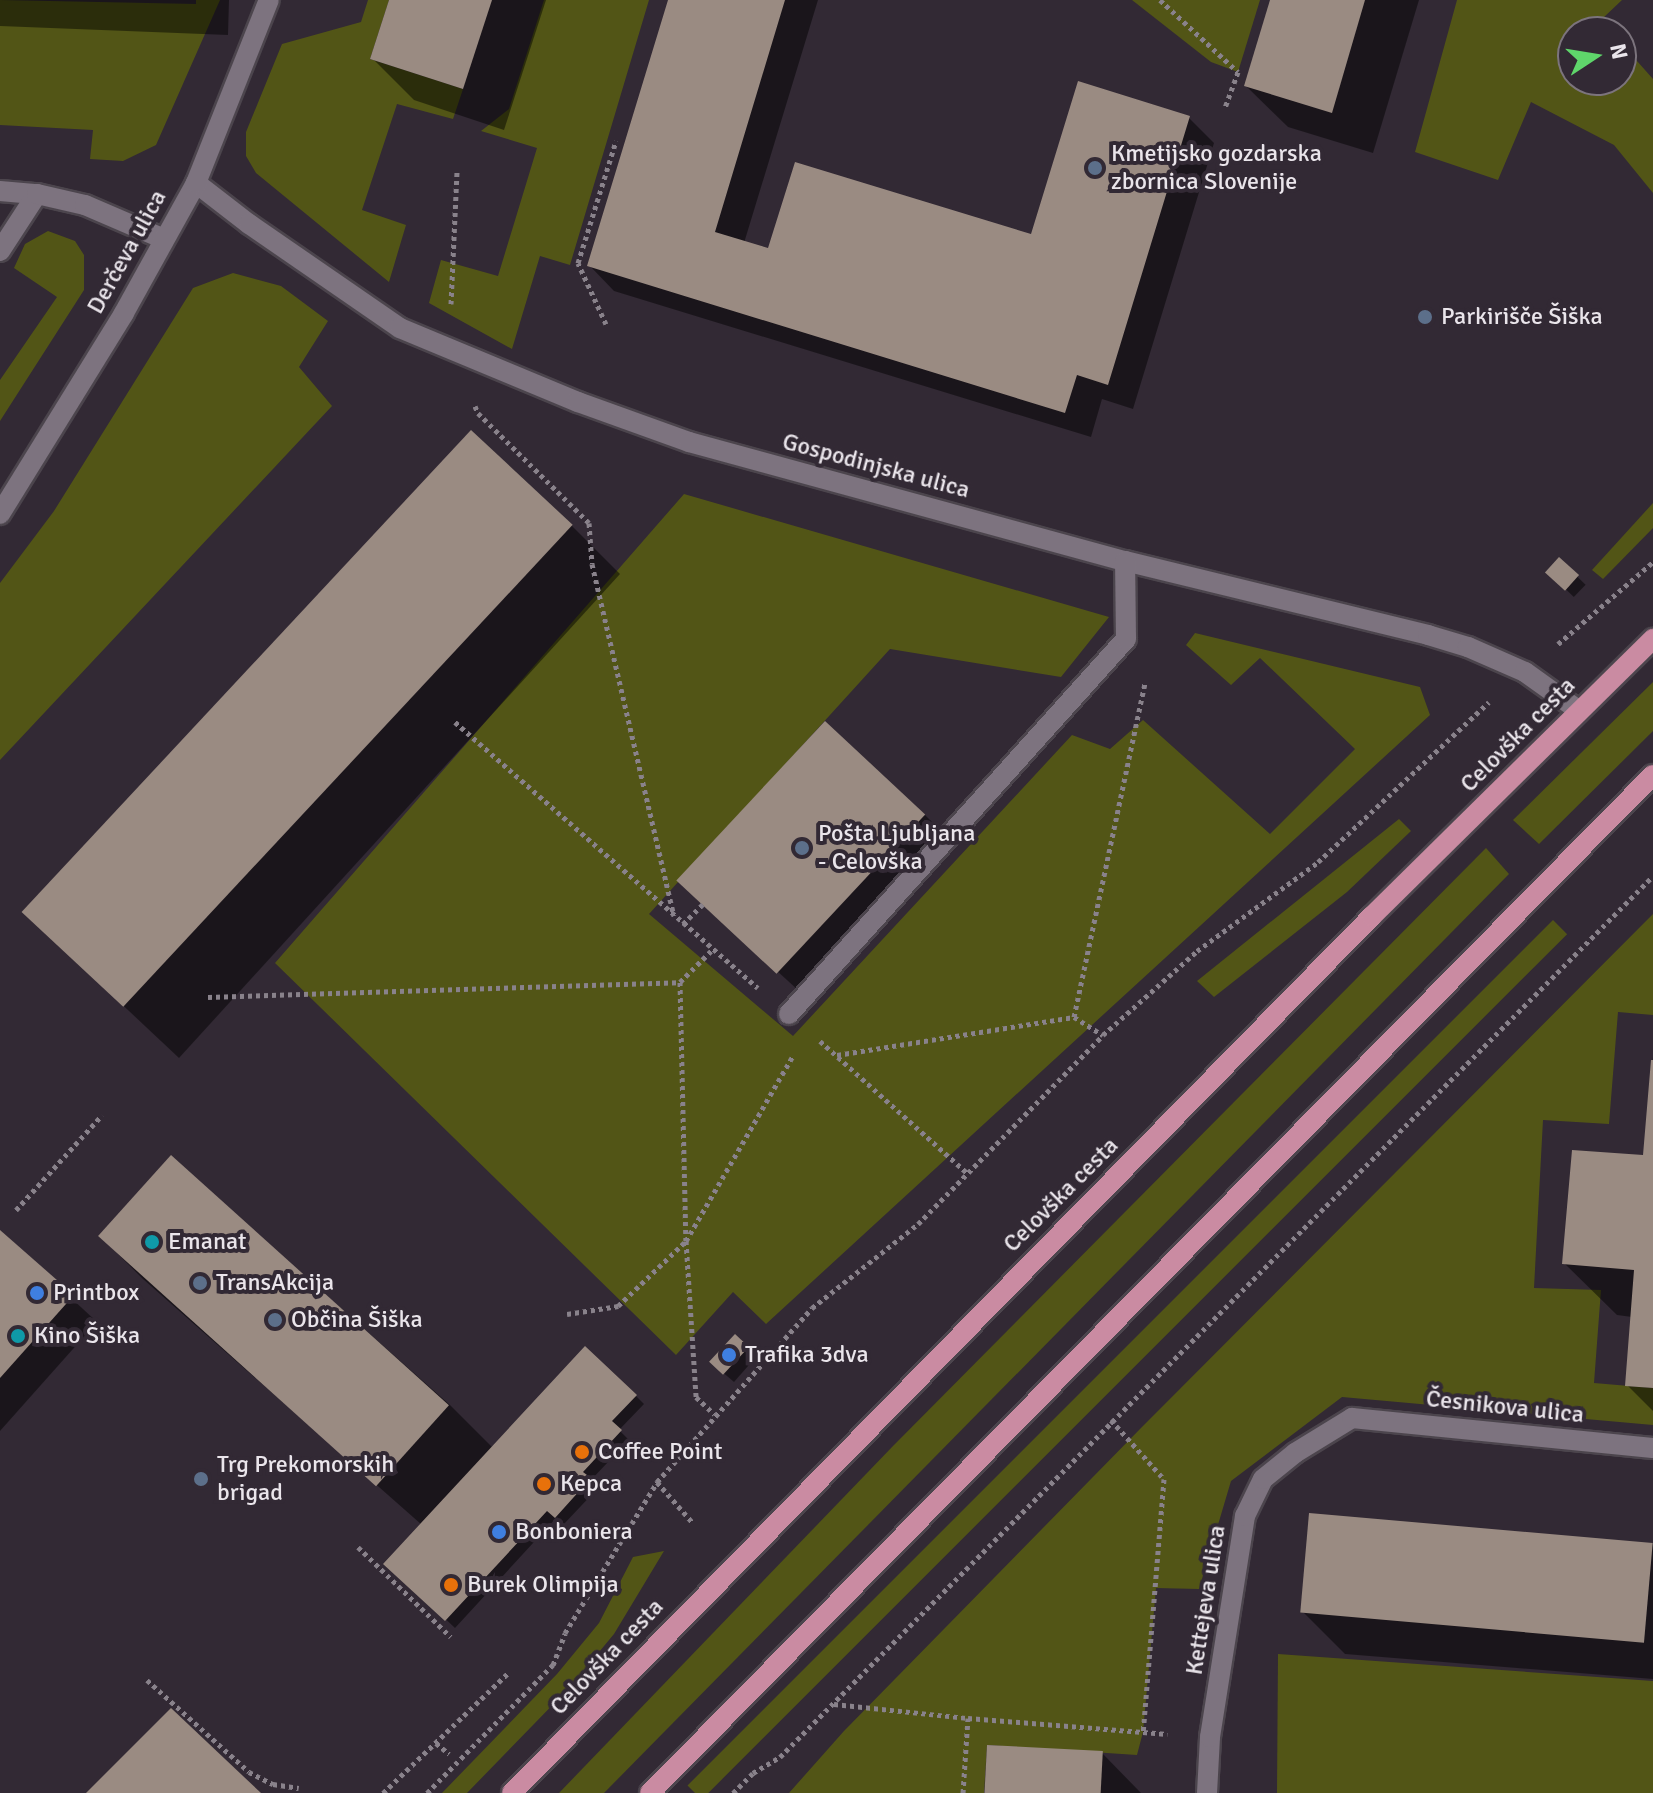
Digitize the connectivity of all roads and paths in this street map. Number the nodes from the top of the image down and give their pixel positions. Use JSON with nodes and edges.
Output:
{"nodes":[{"id":1,"x":269,"y":0,"type":"edge"},
{"id":2,"x":1160,"y":0,"type":"edge"},
{"id":3,"x":1225,"y":108,"type":"dead end"},
{"id":4,"x":616,"y":141,"type":"dead end"},
{"id":5,"x":457,"y":170,"type":"dead end"},
{"id":6,"x":196,"y":183,"type":"junction"},
{"id":7,"x":0,"y":191,"type":"edge"},
{"id":8,"x":37,"y":194,"type":"junction"},
{"id":9,"x":164,"y":239,"type":"junction"},
{"id":10,"x":0,"y":251,"type":"edge"},
{"id":11,"x":606,"y":324,"type":"dead end"},
{"id":12,"x":456,"y":353,"type":"junction"},
{"id":13,"x":0,"y":514,"type":"edge"},
{"id":14,"x":1125,"y":561,"type":"junction"},
{"id":15,"x":1653,"y":562,"type":"edge"},
{"id":16,"x":1653,"y":639,"type":"edge"},
{"id":17,"x":1561,"y":641,"type":"dead end"},
{"id":18,"x":1146,"y":678,"type":"dead end"},
{"id":19,"x":1578,"y":710,"type":"junction"},
{"id":20,"x":1475,"y":714,"type":"dead end"},
{"id":21,"x":455,"y":722,"type":"dead end"},
{"id":22,"x":1653,"y":775,"type":"edge"},
{"id":23,"x":1653,"y":876,"type":"edge"},
{"id":24,"x":703,"y":904,"type":"dead end"},
{"id":25,"x":674,"y":916,"type":"junction"},
{"id":26,"x":683,"y":924,"type":"junction"},
{"id":27,"x":711,"y":951,"type":"junction"},
{"id":28,"x":680,"y":982,"type":"junction"},
{"id":29,"x":208,"y":997,"type":"dead end"},
{"id":30,"x":789,"y":1014,"type":"junction"},
{"id":31,"x":1074,"y":1017,"type":"junction"},
{"id":32,"x":808,"y":1031,"type":"junction"},
{"id":33,"x":1103,"y":1035,"type":"junction"},
{"id":34,"x":836,"y":1055,"type":"junction"},
{"id":35,"x":102,"y":1115,"type":"dead end"},
{"id":36,"x":968,"y":1174,"type":"junction"},
{"id":37,"x":16,"y":1210,"type":"dead end"},
{"id":38,"x":686,"y":1241,"type":"junction"},
{"id":39,"x":567,"y":1314,"type":"dead end"},
{"id":40,"x":714,"y":1414,"type":"junction"},
{"id":41,"x":1352,"y":1418,"type":"joint"},
{"id":42,"x":1111,"y":1420,"type":"junction"},
{"id":43,"x":1653,"y":1448,"type":"edge"},
{"id":44,"x":657,"y":1482,"type":"junction"},
{"id":45,"x":693,"y":1523,"type":"dead end"},
{"id":46,"x":358,"y":1547,"type":"dead end"},
{"id":47,"x":451,"y":1637,"type":"dead end"},
{"id":48,"x":509,"y":1672,"type":"dead end"},
{"id":49,"x":147,"y":1680,"type":"dead end"},
{"id":50,"x":833,"y":1704,"type":"junction"},
{"id":51,"x":968,"y":1718,"type":"junction"},
{"id":52,"x":1143,"y":1732,"type":"junction"},
{"id":53,"x":1210,"y":1737,"type":"junction"},
{"id":54,"x":436,"y":1743,"type":"junction"},
{"id":55,"x":449,"y":1754,"type":"dead end"},
{"id":56,"x":299,"y":1788,"type":"dead end"},
{"id":57,"x":383,"y":1793,"type":"edge"},
{"id":58,"x":427,"y":1793,"type":"edge"},
{"id":59,"x":512,"y":1793,"type":"edge"},
{"id":60,"x":650,"y":1793,"type":"edge"},
{"id":61,"x":733,"y":1793,"type":"edge"},
{"id":62,"x":963,"y":1793,"type":"edge"},
{"id":63,"x":1207,"y":1793,"type":"edge"}],
"edges":[{"from":1,"to":6,"type":"street","name":"Derčeva ulica"},
{"from":2,"to":3,"type":"path"},
{"from":4,"to":11,"type":"path"},
{"from":5,"to":12,"type":"path"},
{"from":6,"to":9,"type":"street","name":"Derčeva ulica"},
{"from":6,"to":12,"type":"street","name":"Gospodinjska ulica"},
{"from":7,"to":8,"type":"street"},
{"from":8,"to":9,"type":"street"},
{"from":8,"to":10,"type":"street"},
{"from":9,"to":13,"type":"street","name":"Derčeva ulica"},
{"from":12,"to":14,"type":"street","name":"Gospodinjska ulica"},
{"from":12,"to":25,"type":"path"},
{"from":14,"to":19,"type":"street","name":"Gospodinjska ulica"},
{"from":14,"to":30,"type":"street"},
{"from":15,"to":17,"type":"path","name":"Celovška cesta"},
{"from":16,"to":19,"type":"main road","name":"Celovška cesta"},
{"from":18,"to":31,"type":"path"},
{"from":19,"to":59,"type":"main road","name":"Celovška cesta"},
{"from":20,"to":33,"type":"path","name":"Celovška cesta"},
{"from":21,"to":25,"type":"path"},
{"from":22,"to":60,"type":"main road"},
{"from":23,"to":42,"type":"path"},
{"from":24,"to":26,"type":"path"},
{"from":25,"to":26,"type":"path"},
{"from":26,"to":27,"type":"path"},
{"from":27,"to":28,"type":"path"},
{"from":27,"to":30,"type":"path"},
{"from":28,"to":29,"type":"path"},
{"from":28,"to":38,"type":"path"},
{"from":30,"to":32,"type":"path"},
{"from":31,"to":33,"type":"path"},
{"from":31,"to":34,"type":"path"},
{"from":32,"to":34,"type":"path"},
{"from":32,"to":38,"type":"path"},
{"from":33,"to":36,"type":"path","name":"Celovška cesta"},
{"from":34,"to":36,"type":"path"},
{"from":35,"to":37,"type":"path"},
{"from":36,"to":40,"type":"path","name":"Celovška cesta"},
{"from":38,"to":39,"type":"path"},
{"from":38,"to":40,"type":"path"},
{"from":40,"to":44,"type":"path","name":"Celovška cesta"},
{"from":41,"to":43,"type":"street","name":"Česnikova ulica"},
{"from":41,"to":53,"type":"street","name":"Kettejeva ulica"},
{"from":42,"to":50,"type":"path"},
{"from":42,"to":52,"type":"path"},
{"from":44,"to":45,"type":"path"},
{"from":44,"to":58,"type":"path","name":"Celovška cesta"},
{"from":46,"to":47,"type":"path"},
{"from":48,"to":54,"type":"path"},
{"from":49,"to":56,"type":"path"},
{"from":50,"to":51,"type":"path"},
{"from":50,"to":61,"type":"path"},
{"from":51,"to":52,"type":"path"},
{"from":51,"to":62,"type":"path"},
{"from":52,"to":53,"type":"path"},
{"from":53,"to":63,"type":"street","name":"Kettejeva ulica"},
{"from":54,"to":55,"type":"path"},
{"from":54,"to":57,"type":"path"}]}
